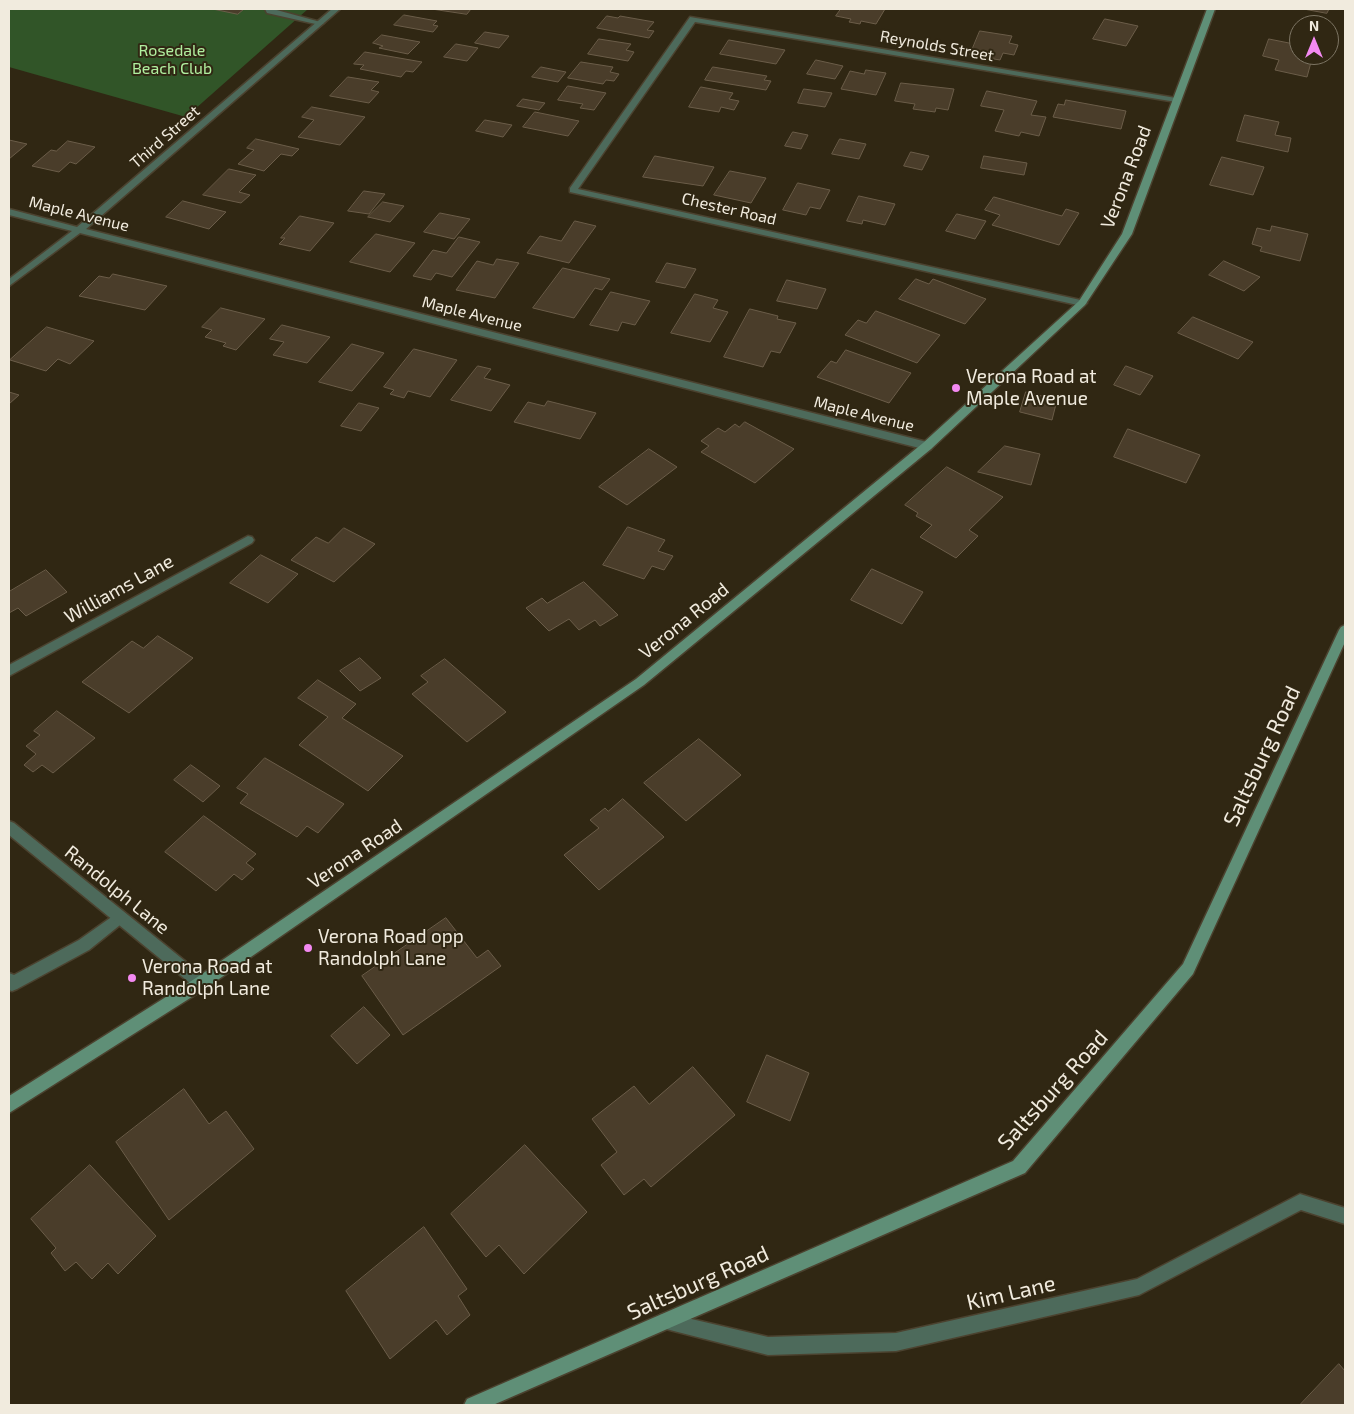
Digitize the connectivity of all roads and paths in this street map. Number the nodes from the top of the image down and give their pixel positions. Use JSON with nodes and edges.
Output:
{"nodes":[{"id":1,"x":270,"y":9,"type":"edge"},
{"id":2,"x":336,"y":9,"type":"edge"},
{"id":3,"x":1210,"y":9,"type":"edge"},
{"id":4,"x":693,"y":19,"type":"joint"},
{"id":5,"x":320,"y":23,"type":"junction"},
{"id":6,"x":1176,"y":100,"type":"junction"},
{"id":7,"x":9,"y":212,"type":"edge"},
{"id":8,"x":80,"y":229,"type":"junction"},
{"id":9,"x":9,"y":283,"type":"edge"},
{"id":10,"x":1082,"y":303,"type":"junction"},
{"id":11,"x":928,"y":446,"type":"junction"},
{"id":12,"x":248,"y":540,"type":"dead end"},
{"id":13,"x":1345,"y":630,"type":"edge"},
{"id":14,"x":9,"y":671,"type":"edge"},
{"id":15,"x":9,"y":827,"type":"edge"},
{"id":16,"x":120,"y":917,"type":"junction"},
{"id":17,"x":201,"y":983,"type":"junction"},
{"id":18,"x":10,"y":984,"type":"edge"},
{"id":19,"x":9,"y":1105,"type":"edge"},
{"id":20,"x":1345,"y":1216,"type":"edge"},
{"id":21,"x":666,"y":1321,"type":"junction"},
{"id":22,"x":473,"y":1405,"type":"edge"}],
"edges":[{"from":1,"to":5,"type":"street"},
{"from":2,"to":5,"type":"street","name":"Third Street"},
{"from":3,"to":6,"type":"street","name":"Verona Road"},
{"from":4,"to":6,"type":"street","name":"Reynolds Street"},
{"from":4,"to":10,"type":"street","name":"Chester Road"},
{"from":5,"to":8,"type":"street","name":"Third Street"},
{"from":6,"to":10,"type":"street","name":"Verona Road"},
{"from":7,"to":8,"type":"street","name":"Maple Avenue"},
{"from":8,"to":9,"type":"street","name":"Third Street"},
{"from":8,"to":11,"type":"street","name":"Maple Avenue"},
{"from":10,"to":11,"type":"street","name":"Verona Road"},
{"from":11,"to":17,"type":"street","name":"Verona Road"},
{"from":12,"to":14,"type":"street","name":"Williams Lane"},
{"from":13,"to":21,"type":"street","name":"Saltsburg Road"},
{"from":15,"to":16,"type":"street","name":"Randolph Lane"},
{"from":16,"to":17,"type":"street","name":"Randolph Lane"},
{"from":16,"to":18,"type":"street"},
{"from":17,"to":19,"type":"street","name":"Verona Road"},
{"from":20,"to":21,"type":"street","name":"Kim Lane"},
{"from":21,"to":22,"type":"street","name":"Saltsburg Road"}]}
